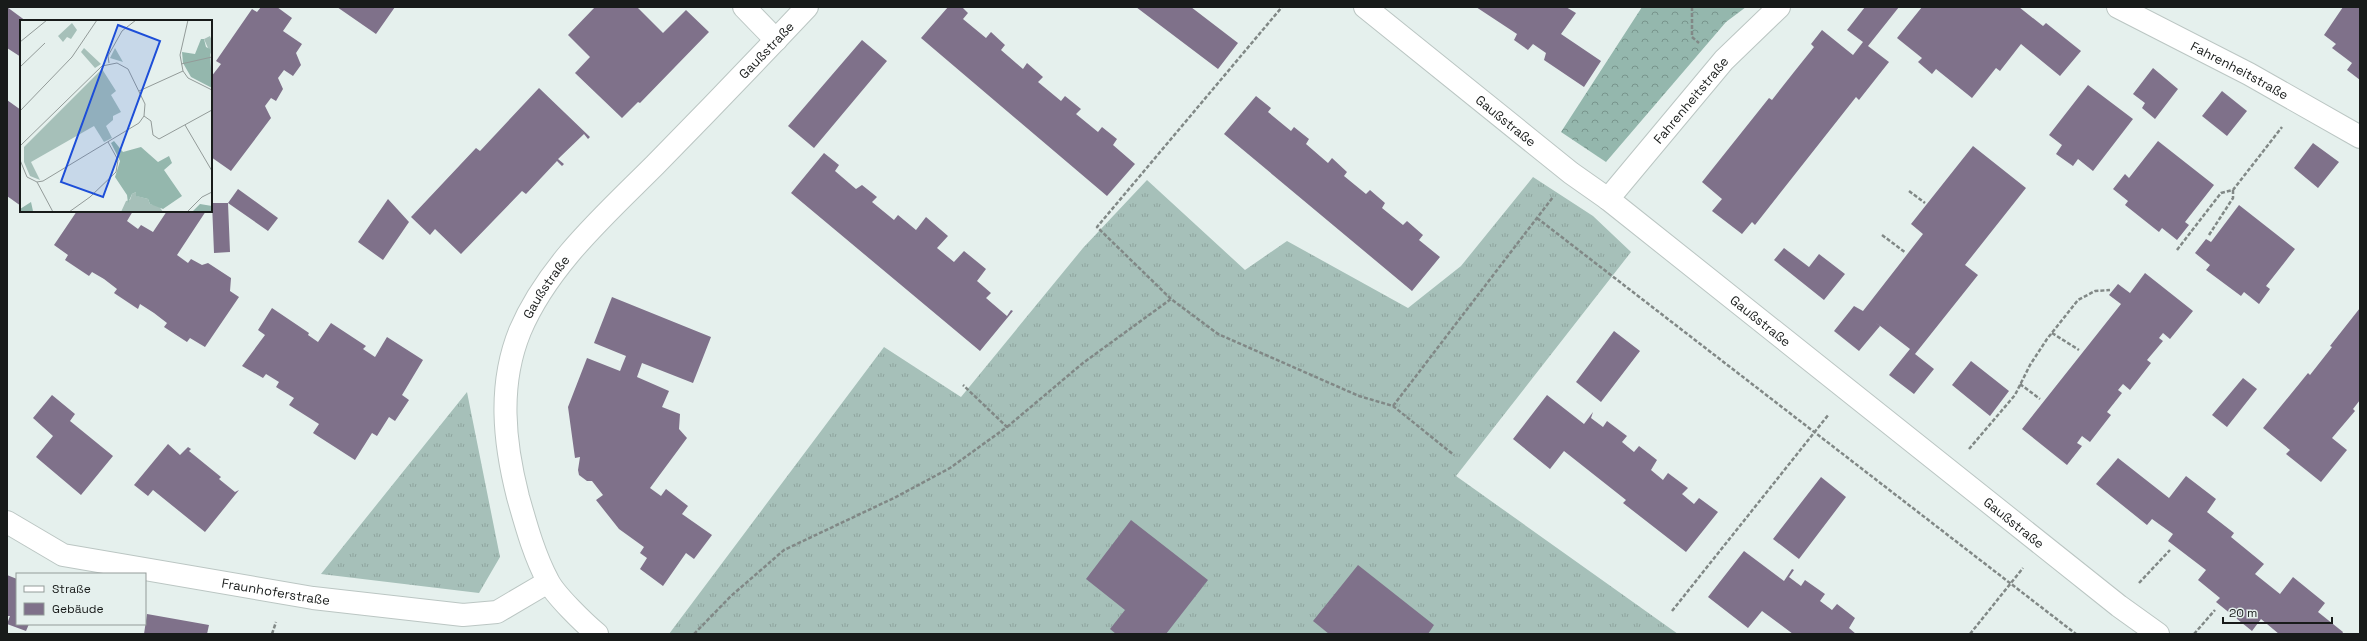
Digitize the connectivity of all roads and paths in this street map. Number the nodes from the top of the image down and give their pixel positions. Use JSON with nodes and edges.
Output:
{"nodes":[{"id":1,"x":744,"y":7,"type":"edge"},
{"id":2,"x":807,"y":7,"type":"edge"},
{"id":3,"x":1282,"y":7,"type":"edge"},
{"id":4,"x":1365,"y":7,"type":"edge"},
{"id":5,"x":1779,"y":7,"type":"edge"},
{"id":6,"x":2118,"y":7,"type":"edge"},
{"id":7,"x":776,"y":40,"type":"junction"},
{"id":8,"x":2300,"y":103,"type":"junction"},
{"id":9,"x":2360,"y":137,"type":"edge"},
{"id":10,"x":1571,"y":173,"type":"junction"},
{"id":11,"x":2233,"y":190,"type":"junction"},
{"id":12,"x":1909,"y":191,"type":"dead end"},
{"id":13,"x":1608,"y":199,"type":"junction"},
{"id":14,"x":1925,"y":203,"type":"dead end"},
{"id":15,"x":1537,"y":218,"type":"junction"},
{"id":16,"x":1882,"y":234,"type":"dead end"},
{"id":17,"x":2209,"y":235,"type":"dead end"},
{"id":18,"x":2177,"y":250,"type":"dead end"},
{"id":19,"x":1906,"y":253,"type":"dead end"},
{"id":20,"x":2110,"y":290,"type":"dead end"},
{"id":21,"x":1171,"y":299,"type":"junction"},
{"id":22,"x":2052,"y":333,"type":"junction"},
{"id":23,"x":2079,"y":350,"type":"dead end"},
{"id":24,"x":2020,"y":384,"type":"junction"},
{"id":25,"x":963,"y":385,"type":"dead end"},
{"id":26,"x":1847,"y":390,"type":"junction"},
{"id":27,"x":2040,"y":399,"type":"dead end"},
{"id":28,"x":1394,"y":406,"type":"junction"},
{"id":29,"x":1006,"y":427,"type":"junction"},
{"id":30,"x":1815,"y":431,"type":"junction"},
{"id":31,"x":1454,"y":455,"type":"dead end"},
{"id":32,"x":1950,"y":472,"type":"junction"},
{"id":33,"x":7,"y":522,"type":"edge"},
{"id":34,"x":2042,"y":544,"type":"junction"},
{"id":35,"x":2170,"y":550,"type":"dead end"},
{"id":36,"x":548,"y":582,"type":"junction"},
{"id":37,"x":2011,"y":583,"type":"junction"},
{"id":38,"x":2119,"y":606,"type":"junction"},
{"id":39,"x":2215,"y":610,"type":"dead end"},
{"id":40,"x":1672,"y":611,"type":"dead end"},
{"id":41,"x":597,"y":634,"type":"edge"},
{"id":42,"x":694,"y":634,"type":"edge"},
{"id":43,"x":1970,"y":634,"type":"edge"},
{"id":44,"x":2076,"y":634,"type":"edge"},
{"id":45,"x":2158,"y":634,"type":"edge"},
{"id":46,"x":2194,"y":634,"type":"edge"}],
"edges":[{"from":1,"to":7,"type":"street"},
{"from":2,"to":7,"type":"street","name":"Gaußstraße"},
{"from":3,"to":21,"type":"path"},
{"from":4,"to":10,"type":"street","name":"Gaußstraße"},
{"from":5,"to":13,"type":"street","name":"Fahrenheitstraße"},
{"from":6,"to":8,"type":"street","name":"Fahrenheitstraße"},
{"from":7,"to":36,"type":"street","name":"Gaußstraße"},
{"from":8,"to":9,"type":"street","name":"Fahrenheitstraße"},
{"from":8,"to":11,"type":"path"},
{"from":10,"to":13,"type":"street","name":"Gaußstraße"},
{"from":10,"to":15,"type":"path"},
{"from":11,"to":17,"type":"path"},
{"from":11,"to":18,"type":"path"},
{"from":12,"to":14,"type":"path"},
{"from":13,"to":26,"type":"street","name":"Gaußstraße"},
{"from":15,"to":28,"type":"path"},
{"from":15,"to":30,"type":"path"},
{"from":16,"to":19,"type":"path"},
{"from":20,"to":22,"type":"path"},
{"from":21,"to":28,"type":"path"},
{"from":21,"to":29,"type":"path"},
{"from":22,"to":23,"type":"path"},
{"from":22,"to":24,"type":"path"},
{"from":24,"to":27,"type":"path"},
{"from":24,"to":32,"type":"path"},
{"from":25,"to":29,"type":"path"},
{"from":26,"to":30,"type":"path"},
{"from":26,"to":32,"type":"street","name":"Gaußstraße"},
{"from":28,"to":31,"type":"path"},
{"from":29,"to":42,"type":"path"},
{"from":30,"to":37,"type":"path"},
{"from":30,"to":40,"type":"path"},
{"from":32,"to":34,"type":"street","name":"Gaußstraße"},
{"from":33,"to":36,"type":"street","name":"Fraunhoferstraße"},
{"from":34,"to":37,"type":"path"},
{"from":34,"to":38,"type":"street","name":"Gaußstraße"},
{"from":35,"to":38,"type":"path"},
{"from":36,"to":41,"type":"street","name":"Gaußstraße"},
{"from":37,"to":43,"type":"path"},
{"from":37,"to":44,"type":"path"},
{"from":38,"to":45,"type":"street","name":"Gaußstraße"},
{"from":39,"to":46,"type":"path"}]}
